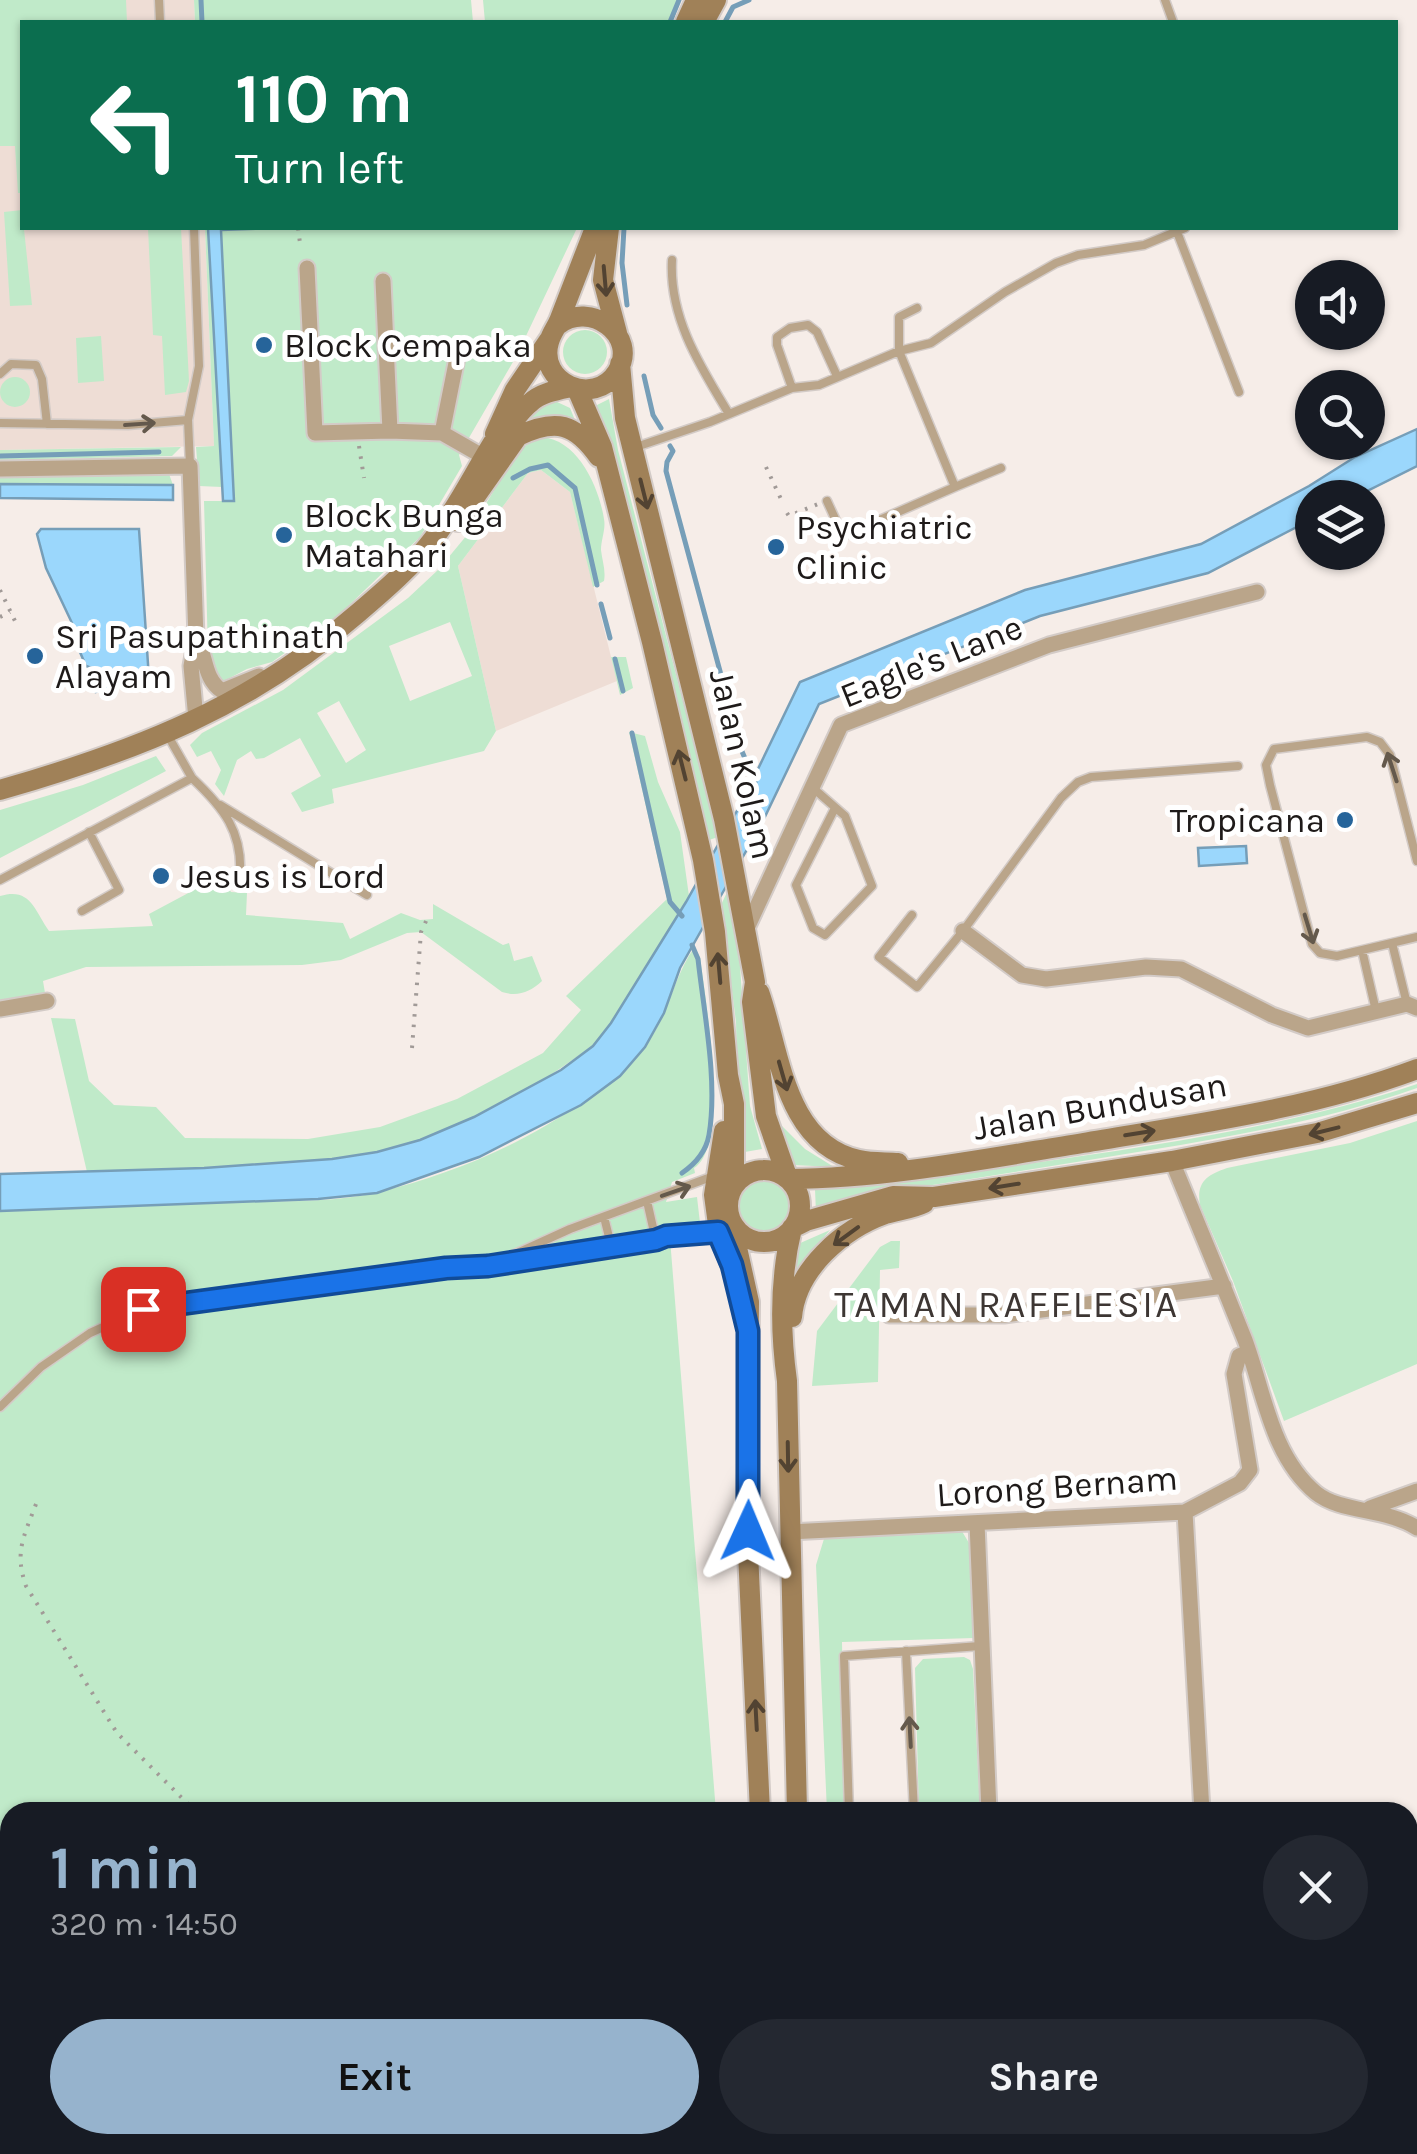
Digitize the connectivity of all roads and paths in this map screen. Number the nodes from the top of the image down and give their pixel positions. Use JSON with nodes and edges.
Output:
{"nodes":[{"id":1,"x":194,"y":230,"type":"edge"},
{"id":2,"x":299,"y":230,"type":"edge"},
{"id":3,"x":594,"y":230,"type":"edge"},
{"id":4,"x":609,"y":230,"type":"edge"},
{"id":5,"x":1181,"y":230,"type":"edge"},
{"id":6,"x":300,"y":243,"type":"dead end"},
{"id":7,"x":672,"y":260,"type":"dead end"},
{"id":8,"x":307,"y":268,"type":"dead end"},
{"id":9,"x":383,"y":281,"type":"dead end"},
{"id":10,"x":916,"y":308,"type":"dead end"},
{"id":11,"x":554,"y":332,"type":"junction"},
{"id":12,"x":616,"y":333,"type":"junction"},
{"id":13,"x":899,"y":351,"type":"junction"},
{"id":14,"x":458,"y":354,"type":"dead end"},
{"id":15,"x":620,"y":364,"type":"junction"},
{"id":16,"x":0,"y":374,"type":"edge"},
{"id":17,"x":837,"y":376,"type":"junction"},
{"id":18,"x":574,"y":388,"type":"junction"},
{"id":19,"x":792,"y":388,"type":"junction"},
{"id":20,"x":1239,"y":392,"type":"dead end"},
{"id":21,"x":730,"y":414,"type":"junction"},
{"id":22,"x":188,"y":420,"type":"junction"},
{"id":23,"x":0,"y":422,"type":"edge"},
{"id":24,"x":47,"y":424,"type":"junction"},
{"id":25,"x":390,"y":430,"type":"junction"},
{"id":26,"x":356,"y":432,"type":"junction"},
{"id":27,"x":442,"y":433,"type":"junction"},
{"id":28,"x":632,"y":448,"type":"junction"},
{"id":29,"x":489,"y":449,"type":"junction"},
{"id":30,"x":190,"y":466,"type":"junction"},
{"id":31,"x":766,"y":467,"type":"dead end"},
{"id":32,"x":1001,"y":468,"type":"dead end"},
{"id":33,"x":0,"y":469,"type":"edge"},
{"id":34,"x":609,"y":471,"type":"junction"},
{"id":35,"x":364,"y":478,"type":"dead end"},
{"id":36,"x":955,"y":488,"type":"junction"},
{"id":37,"x":781,"y":499,"type":"dead end"},
{"id":38,"x":827,"y":501,"type":"joint"},
{"id":39,"x":787,"y":513,"type":"dead end"},
{"id":40,"x":436,"y":536,"type":"junction"},
{"id":41,"x":0,"y":590,"type":"edge"},
{"id":42,"x":1257,"y":592,"type":"dead end"},
{"id":43,"x":10,"y":612,"type":"junction"},
{"id":44,"x":0,"y":616,"type":"edge"},
{"id":45,"x":16,"y":623,"type":"dead end"},
{"id":46,"x":196,"y":638,"type":"junction"},
{"id":47,"x":271,"y":680,"type":"junction"},
{"id":48,"x":196,"y":719,"type":"junction"},
{"id":49,"x":167,"y":734,"type":"junction"},
{"id":50,"x":1238,"y":766,"type":"dead end"},
{"id":51,"x":192,"y":778,"type":"junction"},
{"id":52,"x":813,"y":788,"type":"junction"},
{"id":53,"x":0,"y":790,"type":"edge"},
{"id":54,"x":220,"y":804,"type":"junction"},
{"id":55,"x":835,"y":808,"type":"junction"},
{"id":56,"x":89,"y":832,"type":"junction"},
{"id":57,"x":1417,"y":861,"type":"edge"},
{"id":58,"x":240,"y":877,"type":"dead end"},
{"id":59,"x":0,"y":880,"type":"edge"},
{"id":60,"x":368,"y":895,"type":"dead end"},
{"id":61,"x":82,"y":911,"type":"dead end"},
{"id":62,"x":912,"y":915,"type":"dead end"},
{"id":63,"x":427,"y":919,"type":"dead end"},
{"id":64,"x":747,"y":928,"type":"junction"},
{"id":65,"x":962,"y":931,"type":"junction"},
{"id":66,"x":1417,"y":937,"type":"edge"},
{"id":67,"x":1392,"y":943,"type":"junction"},
{"id":68,"x":1362,"y":950,"type":"junction"},
{"id":69,"x":756,"y":982,"type":"junction"},
{"id":70,"x":47,"y":1001,"type":"dead end"},
{"id":71,"x":1412,"y":1006,"type":"edge"},
{"id":72,"x":0,"y":1010,"type":"edge"},
{"id":73,"x":1376,"y":1011,"type":"junction"},
{"id":74,"x":412,"y":1048,"type":"dead end"},
{"id":75,"x":1417,"y":1069,"type":"edge"},
{"id":76,"x":1417,"y":1103,"type":"edge"},
{"id":77,"x":1172,"y":1161,"type":"junction"},
{"id":78,"x":940,"y":1166,"type":"junction"},
{"id":79,"x":726,"y":1179,"type":"junction"},
{"id":80,"x":788,"y":1179,"type":"junction"},
{"id":81,"x":934,"y":1197,"type":"junction"},
{"id":82,"x":646,"y":1201,"type":"junction"},
{"id":83,"x":604,"y":1217,"type":"junction"},
{"id":84,"x":725,"y":1228,"type":"junction"},
{"id":85,"x":792,"y":1228,"type":"junction"},
{"id":86,"x":656,"y":1240,"type":"junction"},
{"id":87,"x":611,"y":1245,"type":"junction"},
{"id":88,"x":488,"y":1266,"type":"junction"},
{"id":89,"x":1224,"y":1286,"type":"junction"},
{"id":90,"x":889,"y":1315,"type":"dead end"},
{"id":91,"x":1249,"y":1352,"type":"junction"},
{"id":92,"x":787,"y":1381,"type":"junction"},
{"id":93,"x":0,"y":1407,"type":"edge"},
{"id":94,"x":1417,"y":1491,"type":"edge"},
{"id":95,"x":36,"y":1504,"type":"dead end"},
{"id":96,"x":1366,"y":1510,"type":"junction"},
{"id":97,"x":1184,"y":1512,"type":"junction"},
{"id":98,"x":977,"y":1523,"type":"junction"},
{"id":99,"x":1417,"y":1528,"type":"edge"},
{"id":100,"x":789,"y":1532,"type":"junction"},
{"id":101,"x":980,"y":1646,"type":"junction"},
{"id":102,"x":906,"y":1651,"type":"junction"},
{"id":103,"x":186,"y":1802,"type":"edge"},
{"id":104,"x":760,"y":1802,"type":"edge"},
{"id":105,"x":798,"y":1802,"type":"edge"},
{"id":106,"x":848,"y":1802,"type":"edge"},
{"id":107,"x":914,"y":1802,"type":"edge"},
{"id":108,"x":989,"y":1802,"type":"edge"},
{"id":109,"x":1201,"y":1802,"type":"edge"}],
"edges":[{"from":1,"to":22,"type":"lane"},
{"from":2,"to":6,"type":"path"},
{"from":3,"to":11,"type":"main road"},
{"from":4,"to":12,"type":"main road","one_way":true},
{"from":5,"to":13,"type":"lane"},
{"from":5,"to":20,"type":"lane"},
{"from":7,"to":21,"type":"lane"},
{"from":8,"to":26,"type":"street"},
{"from":9,"to":25,"type":"street"},
{"from":10,"to":13,"type":"lane"},
{"from":11,"to":12,"type":"main road"},
{"from":11,"to":18,"type":"main road"},
{"from":11,"to":29,"type":"main road"},
{"from":12,"to":15,"type":"main road"},
{"from":13,"to":17,"type":"lane"},
{"from":13,"to":36,"type":"lane"},
{"from":14,"to":27,"type":"street"},
{"from":15,"to":18,"type":"main road"},
{"from":15,"to":28,"type":"main road","name":"Jalan Kolam"},
{"from":16,"to":24,"type":"lane"},
{"from":17,"to":19,"type":"lane"},
{"from":17,"to":19,"type":"lane"},
{"from":18,"to":29,"type":"main road"},
{"from":18,"to":34,"type":"main road","name":"Jalan Kolam"},
{"from":19,"to":21,"type":"lane"},
{"from":21,"to":28,"type":"lane"},
{"from":24,"to":22,"type":"lane","one_way":true},
{"from":22,"to":30,"type":"lane"},
{"from":23,"to":24,"type":"lane"},
{"from":25,"to":26,"type":"street"},
{"from":25,"to":27,"type":"street"},
{"from":26,"to":35,"type":"path"},
{"from":27,"to":29,"type":"street"},
{"from":28,"to":64,"type":"main road","name":"Jalan Kolam","one_way":true},
{"from":29,"to":40,"type":"main road"},
{"from":30,"to":33,"type":"street"},
{"from":30,"to":46,"type":"street"},
{"from":31,"to":37,"type":"path"},
{"from":32,"to":36,"type":"lane"},
{"from":34,"to":40,"type":"main road"},
{"from":79,"to":34,"type":"main road","name":"Jalan Kolam","one_way":true},
{"from":36,"to":38,"type":"lane"},
{"from":38,"to":39,"type":"path"},
{"from":40,"to":47,"type":"main road"},
{"from":41,"to":43,"type":"path"},
{"from":42,"to":52,"type":"street","name":"Eagle's Lane"},
{"from":43,"to":44,"type":"path"},
{"from":43,"to":45,"type":"path"},
{"from":46,"to":47,"type":"street"},
{"from":46,"to":48,"type":"street"},
{"from":47,"to":48,"type":"main road"},
{"from":48,"to":49,"type":"main road"},
{"from":49,"to":51,"type":"lane"},
{"from":49,"to":53,"type":"main road"},
{"from":50,"to":65,"type":"lane"},
{"from":51,"to":54,"type":"lane"},
{"from":51,"to":56,"type":"lane"},
{"from":52,"to":55,"type":"lane"},
{"from":52,"to":64,"type":"street","name":"Eagle's Lane"},
{"from":54,"to":58,"type":"lane"},
{"from":54,"to":60,"type":"lane"},
{"from":55,"to":55,"type":"lane"},
{"from":56,"to":59,"type":"lane"},
{"from":56,"to":61,"type":"lane"},
{"from":57,"to":68,"type":"lane","one_way":true},
{"from":62,"to":65,"type":"lane"},
{"from":63,"to":74,"type":"path"},
{"from":64,"to":69,"type":"main road","name":"Jalan Kolam"},
{"from":65,"to":73,"type":"street"},
{"from":66,"to":67,"type":"lane"},
{"from":67,"to":68,"type":"lane"},
{"from":67,"to":71,"type":"lane"},
{"from":68,"to":73,"type":"lane"},
{"from":69,"to":78,"type":"main road","one_way":true},
{"from":69,"to":80,"type":"main road","name":"Jalan Kolam"},
{"from":70,"to":72,"type":"street"},
{"from":71,"to":73,"type":"street"},
{"from":78,"to":75,"type":"main road","name":"Jalan Bundusan","one_way":true},
{"from":76,"to":77,"type":"main road","name":"Jalan Bundusan","one_way":true},
{"from":77,"to":81,"type":"main road","name":"Jalan Bundusan","one_way":true},
{"from":77,"to":89,"type":"street"},
{"from":78,"to":80,"type":"main road","name":"Jalan Bundusan"},
{"from":79,"to":80,"type":"main road"},
{"from":82,"to":79,"type":"lane","one_way":true},
{"from":79,"to":84,"type":"main road"},
{"from":80,"to":85,"type":"main road"},
{"from":81,"to":85,"type":"main road","name":"Jalan Bundusan"},
{"from":81,"to":92,"type":"main road","one_way":true},
{"from":82,"to":83,"type":"lane"},
{"from":82,"to":86,"type":"lane"},
{"from":83,"to":87,"type":"lane"},
{"from":83,"to":88,"type":"lane"},
{"from":84,"to":85,"type":"main road"},
{"from":84,"to":86,"type":"lane"},
{"from":104,"to":84,"type":"main road","one_way":true},
{"from":85,"to":92,"type":"main road"},
{"from":86,"to":87,"type":"lane"},
{"from":87,"to":88,"type":"lane"},
{"from":88,"to":93,"type":"lane"},
{"from":89,"to":90,"type":"street"},
{"from":89,"to":91,"type":"street"},
{"from":91,"to":96,"type":"street"},
{"from":91,"to":97,"type":"street","name":"Lorong Bernam"},
{"from":92,"to":100,"type":"main road","one_way":true},
{"from":94,"to":96,"type":"street"},
{"from":95,"to":103,"type":"path"},
{"from":96,"to":99,"type":"street"},
{"from":97,"to":98,"type":"street","name":"Lorong Bernam"},
{"from":97,"to":109,"type":"street"},
{"from":98,"to":100,"type":"street","name":"Lorong Bernam"},
{"from":98,"to":101,"type":"street"},
{"from":100,"to":105,"type":"main road"},
{"from":101,"to":102,"type":"lane"},
{"from":101,"to":108,"type":"street"},
{"from":102,"to":106,"type":"lane"},
{"from":107,"to":102,"type":"lane","one_way":true}]}
